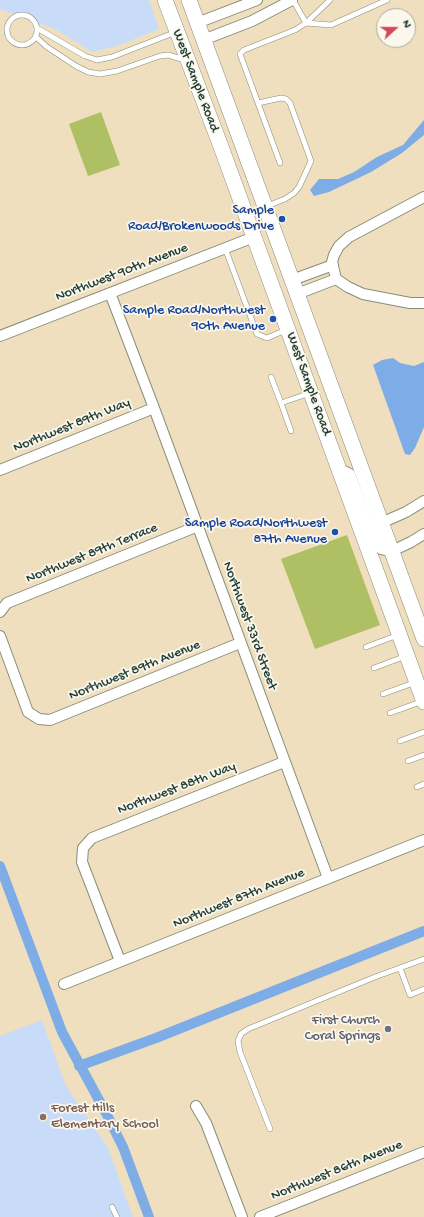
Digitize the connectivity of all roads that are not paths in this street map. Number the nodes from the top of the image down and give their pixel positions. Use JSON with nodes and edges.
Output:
{"nodes":[{"id":1,"x":165,"y":0,"type":"edge"},
{"id":2,"x":189,"y":0,"type":"edge"},
{"id":3,"x":257,"y":0,"type":"edge"},
{"id":4,"x":293,"y":0,"type":"edge"},
{"id":5,"x":330,"y":0,"type":"edge"},
{"id":6,"x":386,"y":0,"type":"edge"},
{"id":7,"x":197,"y":23,"type":"junction"},
{"id":8,"x":306,"y":23,"type":"junction"},
{"id":9,"x":37,"y":28,"type":"junction"},
{"id":10,"x":177,"y":31,"type":"junction"},
{"id":11,"x":36,"y":36,"type":"junction"},
{"id":12,"x":203,"y":40,"type":"junction"},
{"id":13,"x":187,"y":60,"type":"junction"},
{"id":14,"x":204,"y":103,"type":"junction"},
{"id":15,"x":258,"y":103,"type":"junction"},
{"id":16,"x":280,"y":163,"type":"dead end"},
{"id":17,"x":424,"y":197,"type":"edge"},
{"id":18,"x":265,"y":207,"type":"junction"},
{"id":19,"x":254,"y":237,"type":"junction"},
{"id":20,"x":225,"y":248,"type":"junction"},
{"id":21,"x":333,"y":265,"type":"junction"},
{"id":22,"x":336,"y":279,"type":"junction"},
{"id":23,"x":295,"y":287,"type":"junction"},
{"id":24,"x":110,"y":293,"type":"junction"},
{"id":25,"x":424,"y":303,"type":"edge"},
{"id":26,"x":288,"y":329,"type":"junction"},
{"id":27,"x":0,"y":336,"type":"edge"},
{"id":28,"x":319,"y":355,"type":"junction"},
{"id":29,"x":271,"y":377,"type":"dead end"},
{"id":30,"x":310,"y":393,"type":"junction"},
{"id":31,"x":281,"y":404,"type":"junction"},
{"id":32,"x":154,"y":408,"type":"junction"},
{"id":33,"x":291,"y":431,"type":"dead end"},
{"id":34,"x":338,"y":468,"type":"junction"},
{"id":35,"x":0,"y":470,"type":"edge"},
{"id":36,"x":424,"y":501,"type":"edge"},
{"id":37,"x":381,"y":523,"type":"junction"},
{"id":38,"x":198,"y":526,"type":"junction"},
{"id":39,"x":424,"y":534,"type":"edge"},
{"id":40,"x":392,"y":551,"type":"junction"},
{"id":41,"x":0,"y":612,"type":"edge"},
{"id":42,"x":399,"y":635,"type":"junction"},
{"id":43,"x":0,"y":636,"type":"edge"},
{"id":44,"x":424,"y":639,"type":"edge"},
{"id":45,"x":240,"y":643,"type":"junction"},
{"id":46,"x":366,"y":647,"type":"dead end"},
{"id":47,"x":407,"y":655,"type":"junction"},
{"id":48,"x":374,"y":668,"type":"dead end"},
{"id":49,"x":416,"y":681,"type":"junction"},
{"id":50,"x":383,"y":694,"type":"dead end"},
{"id":51,"x":424,"y":701,"type":"edge"},
{"id":52,"x":390,"y":714,"type":"dead end"},
{"id":53,"x":424,"y":732,"type":"edge"},
{"id":54,"x":400,"y":741,"type":"dead end"},
{"id":55,"x":424,"y":755,"type":"edge"},
{"id":56,"x":408,"y":761,"type":"dead end"},
{"id":57,"x":284,"y":762,"type":"junction"},
{"id":58,"x":424,"y":784,"type":"edge"},
{"id":59,"x":417,"y":787,"type":"dead end"},
{"id":60,"x":424,"y":840,"type":"edge"},
{"id":61,"x":328,"y":878,"type":"junction"},
{"id":62,"x":424,"y":959,"type":"edge"},
{"id":63,"x":120,"y":961,"type":"junction"},
{"id":64,"x":400,"y":968,"type":"junction"},
{"id":65,"x":64,"y":984,"type":"dead end"},
{"id":66,"x":424,"y":989,"type":"edge"},
{"id":67,"x":196,"y":1106,"type":"dead end"},
{"id":68,"x":270,"y":1129,"type":"dead end"},
{"id":69,"x":424,"y":1152,"type":"edge"},
{"id":70,"x":112,"y":1207,"type":"dead end"},
{"id":71,"x":116,"y":1217,"type":"edge"},
{"id":72,"x":242,"y":1217,"type":"edge"},
{"id":73,"x":260,"y":1217,"type":"edge"}],
"edges":[{"from":1,"to":10,"type":"main road","name":"West Sample Road"},
{"from":2,"to":7,"type":"main road","name":"West Sample Road"},
{"from":3,"to":7,"type":"street"},
{"from":4,"to":8,"type":"lane"},
{"from":4,"to":12,"type":"street"},
{"from":5,"to":8,"type":"lane"},
{"from":6,"to":8,"type":"lane"},
{"from":7,"to":12,"type":"main road","name":"West Sample Road"},
{"from":8,"to":15,"type":"lane"},
{"from":9,"to":10,"type":"lane"},
{"from":9,"to":11,"type":"lane"},
{"from":9,"to":11,"type":"lane"},
{"from":10,"to":13,"type":"main road","name":"West Sample Road"},
{"from":11,"to":13,"type":"lane"},
{"from":12,"to":18,"type":"main road","name":"West Sample Road"},
{"from":13,"to":14,"type":"main road","name":"West Sample Road"},
{"from":14,"to":18,"type":"main road"},
{"from":14,"to":19,"type":"main road","name":"West Sample Road"},
{"from":15,"to":16,"type":"lane"},
{"from":15,"to":18,"type":"lane"},
{"from":17,"to":21,"type":"street"},
{"from":18,"to":23,"type":"main road","name":"West Sample Road"},
{"from":19,"to":20,"type":"street","name":"Northwest 90th Avenue"},
{"from":19,"to":26,"type":"main road","name":"West Sample Road"},
{"from":19,"to":28,"type":"main road"},
{"from":20,"to":24,"type":"street","name":"Northwest 90th Avenue"},
{"from":20,"to":26,"type":"lane"},
{"from":21,"to":22,"type":"street"},
{"from":21,"to":23,"type":"street"},
{"from":22,"to":23,"type":"street"},
{"from":22,"to":25,"type":"street"},
{"from":23,"to":28,"type":"main road","name":"West Sample Road"},
{"from":24,"to":27,"type":"street","name":"Northwest 90th Avenue"},
{"from":24,"to":32,"type":"street","name":"Northwest 33rd Street"},
{"from":26,"to":30,"type":"main road","name":"West Sample Road"},
{"from":28,"to":37,"type":"main road","name":"West Sample Road"},
{"from":29,"to":31,"type":"lane"},
{"from":30,"to":31,"type":"lane"},
{"from":30,"to":34,"type":"main road","name":"West Sample Road"},
{"from":31,"to":33,"type":"lane"},
{"from":32,"to":35,"type":"street","name":"Northwest 89th Way"},
{"from":32,"to":38,"type":"street","name":"Northwest 33rd Street"},
{"from":34,"to":40,"type":"street"},
{"from":34,"to":42,"type":"main road","name":"West Sample Road"},
{"from":36,"to":37,"type":"street"},
{"from":37,"to":40,"type":"main road","name":"West Sample Road"},
{"from":38,"to":41,"type":"street","name":"Northwest 89th Terrace"},
{"from":38,"to":45,"type":"street","name":"Northwest 33rd Street"},
{"from":39,"to":40,"type":"street"},
{"from":40,"to":44,"type":"main road","name":"West Sample Road"},
{"from":42,"to":46,"type":"lane"},
{"from":42,"to":47,"type":"main road","name":"West Sample Road"},
{"from":43,"to":45,"type":"street","name":"Northwest 89th Avenue"},
{"from":45,"to":57,"type":"street","name":"Northwest 33rd Street"},
{"from":47,"to":48,"type":"lane"},
{"from":47,"to":49,"type":"main road","name":"West Sample Road"},
{"from":49,"to":50,"type":"lane"},
{"from":49,"to":51,"type":"main road","name":"West Sample Road"},
{"from":51,"to":52,"type":"lane"},
{"from":53,"to":54,"type":"lane"},
{"from":55,"to":56,"type":"lane"},
{"from":57,"to":61,"type":"street","name":"Northwest 33rd Street"},
{"from":57,"to":63,"type":"street","name":"Northwest 88th Way"},
{"from":58,"to":59,"type":"lane"},
{"from":60,"to":61,"type":"street","name":"Northwest 87th Avenue"},
{"from":61,"to":63,"type":"street","name":"Northwest 87th Avenue"},
{"from":62,"to":64,"type":"lane"},
{"from":63,"to":65,"type":"street","name":"Northwest 87th Avenue"},
{"from":64,"to":66,"type":"lane"},
{"from":64,"to":68,"type":"lane"},
{"from":67,"to":72,"type":"street"},
{"from":69,"to":73,"type":"street","name":"Northwest 86th Avenue"},
{"from":70,"to":71,"type":"lane"}]}
